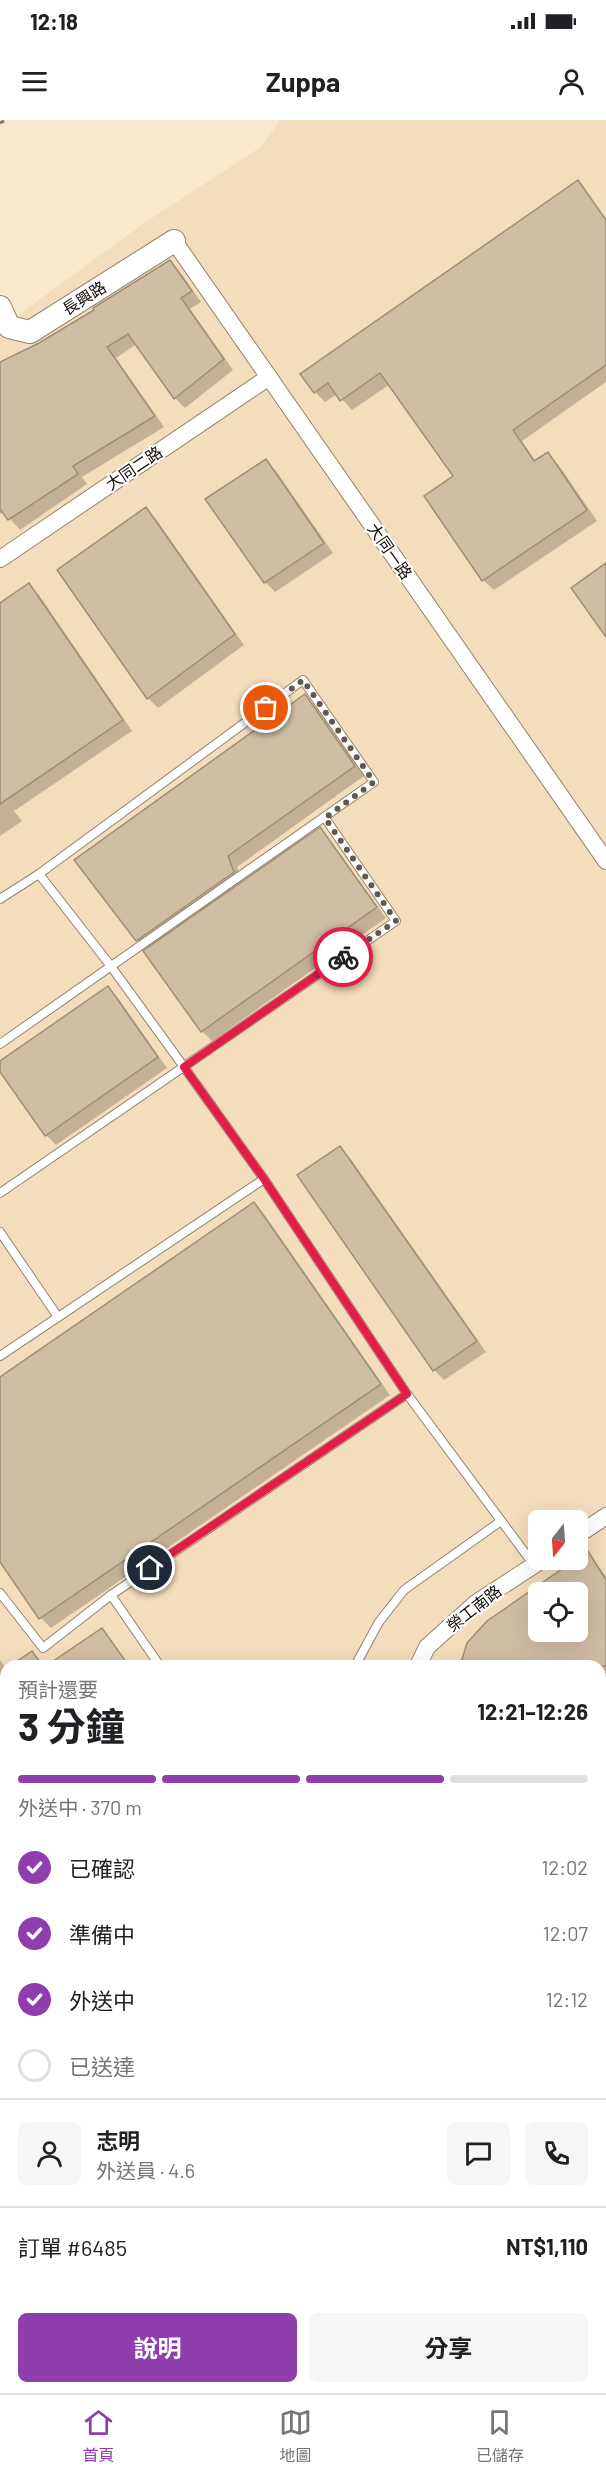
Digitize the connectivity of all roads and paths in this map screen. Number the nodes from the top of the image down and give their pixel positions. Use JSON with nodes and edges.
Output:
{"nodes":[{"id":1,"x":6,"y":120,"type":"edge"},
{"id":2,"x":0,"y":123,"type":"edge"},
{"id":3,"x":174,"y":241,"type":"joint"},
{"id":4,"x":0,"y":307,"type":"edge"},
{"id":5,"x":269,"y":377,"type":"junction"},
{"id":6,"x":0,"y":559,"type":"edge"},
{"id":7,"x":325,"y":818,"type":"junction"},
{"id":8,"x":606,"y":861,"type":"edge"},
{"id":9,"x":39,"y":874,"type":"junction"},
{"id":10,"x":0,"y":899,"type":"edge"},
{"id":11,"x":110,"y":965,"type":"junction"},
{"id":12,"x":0,"y":1044,"type":"edge"},
{"id":13,"x":184,"y":1067,"type":"junction"},
{"id":14,"x":264,"y":1179,"type":"junction"},
{"id":15,"x":0,"y":1193,"type":"edge"},
{"id":16,"x":0,"y":1232,"type":"edge"},
{"id":17,"x":58,"y":1317,"type":"junction"},
{"id":18,"x":0,"y":1356,"type":"edge"},
{"id":19,"x":407,"y":1394,"type":"junction"},
{"id":20,"x":606,"y":1516,"type":"edge"},
{"id":21,"x":501,"y":1521,"type":"junction"},
{"id":22,"x":588,"y":1528,"type":"edge"},
{"id":23,"x":528,"y":1552,"type":"edge"},
{"id":24,"x":528,"y":1569,"type":"edge"},
{"id":25,"x":0,"y":1593,"type":"edge"},
{"id":26,"x":111,"y":1595,"type":"junction"},
{"id":27,"x":156,"y":1660,"type":"edge"},
{"id":28,"x":358,"y":1660,"type":"edge"},
{"id":29,"x":421,"y":1660,"type":"edge"}],
"edges":[{"from":1,"to":2,"type":"path"},
{"from":3,"to":4,"type":"street","name":"長興路"},
{"from":3,"to":5,"type":"street","name":"大同一路"},
{"from":5,"to":6,"type":"street","name":"大同二路"},
{"from":5,"to":8,"type":"street","name":"大同一路"},
{"from":7,"to":9,"type":"lane"},
{"from":7,"to":11,"type":"lane"},
{"from":7,"to":13,"type":"lane"},
{"from":9,"to":10,"type":"lane"},
{"from":9,"to":11,"type":"lane"},
{"from":11,"to":12,"type":"lane"},
{"from":11,"to":13,"type":"lane"},
{"from":13,"to":14,"type":"lane"},
{"from":13,"to":15,"type":"lane"},
{"from":14,"to":17,"type":"lane"},
{"from":14,"to":19,"type":"lane"},
{"from":16,"to":17,"type":"lane"},
{"from":17,"to":18,"type":"lane"},
{"from":19,"to":21,"type":"lane"},
{"from":19,"to":26,"type":"lane"},
{"from":20,"to":22,"type":"street"},
{"from":21,"to":23,"type":"lane"},
{"from":21,"to":28,"type":"lane"},
{"from":24,"to":29,"type":"street","name":"榮工南路"},
{"from":25,"to":26,"type":"lane"},
{"from":26,"to":27,"type":"lane"}]}
